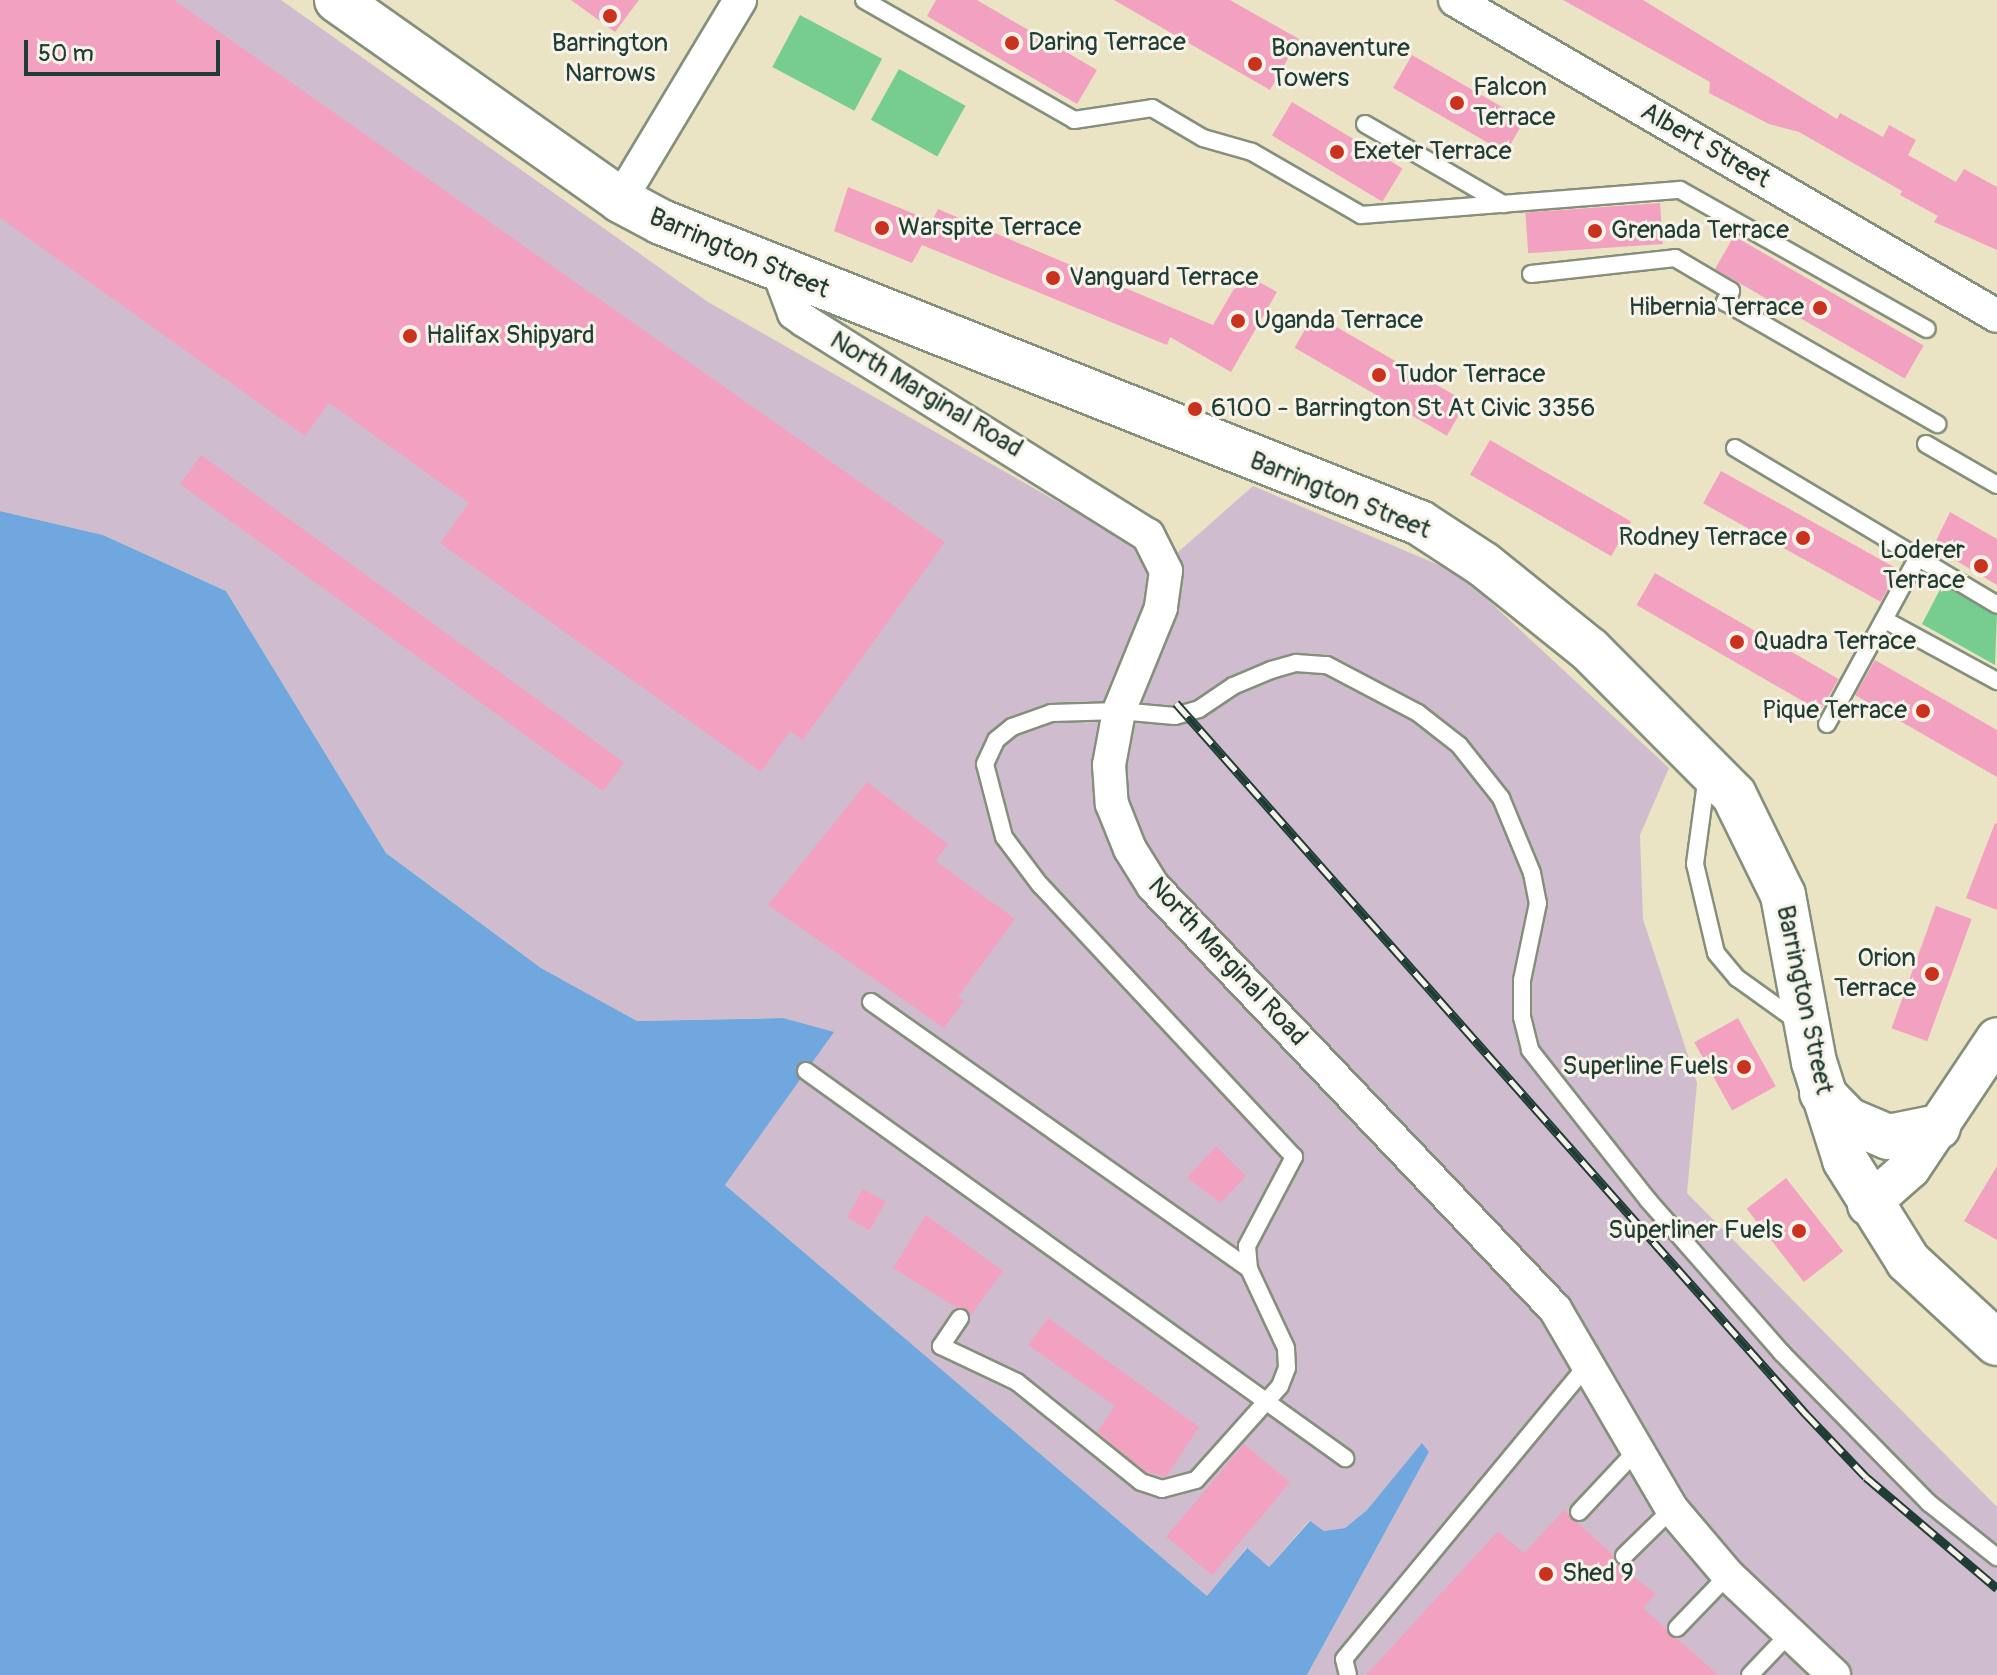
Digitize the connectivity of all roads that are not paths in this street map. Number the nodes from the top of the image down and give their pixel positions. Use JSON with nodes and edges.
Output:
{"nodes":[{"id":1,"x":337,"y":0,"type":"edge"},
{"id":2,"x":740,"y":0,"type":"edge"},
{"id":3,"x":864,"y":0,"type":"edge"},
{"id":4,"x":1455,"y":0,"type":"edge"},
{"id":5,"x":1365,"y":124,"type":"dead end"},
{"id":6,"x":620,"y":200,"type":"junction"},
{"id":7,"x":1503,"y":204,"type":"junction"},
{"id":8,"x":779,"y":273,"type":"junction"},
{"id":9,"x":1531,"y":274,"type":"dead end"},
{"id":10,"x":1997,"y":316,"type":"edge"},
{"id":11,"x":1927,"y":329,"type":"dead end"},
{"id":12,"x":1937,"y":424,"type":"dead end"},
{"id":13,"x":1926,"y":444,"type":"dead end"},
{"id":14,"x":1735,"y":448,"type":"dead end"},
{"id":15,"x":1997,"y":485,"type":"edge"},
{"id":16,"x":1917,"y":559,"type":"junction"},
{"id":17,"x":1997,"y":605,"type":"edge"},
{"id":18,"x":1885,"y":620,"type":"junction"},
{"id":19,"x":1997,"y":681,"type":"edge"},
{"id":20,"x":1119,"y":711,"type":"junction"},
{"id":21,"x":1827,"y":724,"type":"dead end"},
{"id":22,"x":1708,"y":769,"type":"junction"},
{"id":23,"x":871,"y":1002,"type":"dead end"},
{"id":24,"x":1807,"y":1029,"type":"junction"},
{"id":25,"x":1997,"y":1038,"type":"edge"},
{"id":26,"x":806,"y":1071,"type":"dead end"},
{"id":27,"x":1822,"y":1093,"type":"junction"},
{"id":28,"x":1938,"y":1127,"type":"junction"},
{"id":29,"x":1868,"y":1205,"type":"junction"},
{"id":30,"x":1249,"y":1269,"type":"junction"},
{"id":31,"x":960,"y":1318,"type":"dead end"},
{"id":32,"x":1997,"y":1343,"type":"edge"},
{"id":33,"x":1589,"y":1363,"type":"junction"},
{"id":34,"x":1265,"y":1401,"type":"junction"},
{"id":35,"x":1636,"y":1451,"type":"junction"},
{"id":36,"x":1345,"y":1458,"type":"dead end"},
{"id":37,"x":1672,"y":1509,"type":"junction"},
{"id":38,"x":1579,"y":1512,"type":"dead end"},
{"id":39,"x":1624,"y":1556,"type":"dead end"},
{"id":40,"x":1997,"y":1557,"type":"edge"},
{"id":41,"x":1728,"y":1575,"type":"junction"},
{"id":42,"x":1677,"y":1628,"type":"dead end"},
{"id":43,"x":1790,"y":1633,"type":"junction"},
{"id":44,"x":1348,"y":1675,"type":"edge"},
{"id":45,"x":1750,"y":1675,"type":"edge"},
{"id":46,"x":1834,"y":1675,"type":"edge"}],
"edges":[{"from":1,"to":6,"type":"main road","name":"Barrington Street"},
{"from":2,"to":6,"type":"street"},
{"from":3,"to":7,"type":"lane"},
{"from":4,"to":10,"type":"street","name":"Albert Street"},
{"from":5,"to":7,"type":"lane"},
{"from":6,"to":8,"type":"main road","name":"Barrington Street"},
{"from":7,"to":11,"type":"lane"},
{"from":8,"to":20,"type":"street","name":"North Marginal Road"},
{"from":8,"to":22,"type":"main road","name":"Barrington Street"},
{"from":9,"to":12,"type":"lane"},
{"from":13,"to":15,"type":"lane"},
{"from":14,"to":16,"type":"lane"},
{"from":16,"to":17,"type":"lane"},
{"from":16,"to":18,"type":"lane"},
{"from":18,"to":19,"type":"lane"},
{"from":18,"to":21,"type":"lane"},
{"from":20,"to":30,"type":"lane"},
{"from":20,"to":33,"type":"street","name":"North Marginal Road"},
{"from":20,"to":40,"type":"lane"},
{"from":22,"to":24,"type":"main road","name":"Barrington Street"},
{"from":22,"to":24,"type":"lane"},
{"from":23,"to":30,"type":"lane"},
{"from":24,"to":27,"type":"main road","name":"Barrington Street"},
{"from":25,"to":28,"type":"street"},
{"from":26,"to":34,"type":"lane"},
{"from":27,"to":28,"type":"main road"},
{"from":27,"to":29,"type":"main road","name":"Barrington Street"},
{"from":28,"to":29,"type":"street"},
{"from":29,"to":32,"type":"main road","name":"Barrington Street"},
{"from":30,"to":34,"type":"lane"},
{"from":31,"to":34,"type":"lane"},
{"from":33,"to":35,"type":"street","name":"North Marginal Road"},
{"from":33,"to":44,"type":"lane"},
{"from":34,"to":36,"type":"lane"},
{"from":35,"to":37,"type":"street","name":"North Marginal Road"},
{"from":35,"to":38,"type":"lane"},
{"from":37,"to":39,"type":"lane"},
{"from":37,"to":41,"type":"street","name":"North Marginal Road"},
{"from":41,"to":42,"type":"lane"},
{"from":41,"to":43,"type":"street","name":"North Marginal Road"},
{"from":43,"to":45,"type":"lane"},
{"from":43,"to":46,"type":"street","name":"North Marginal Road"}]}
